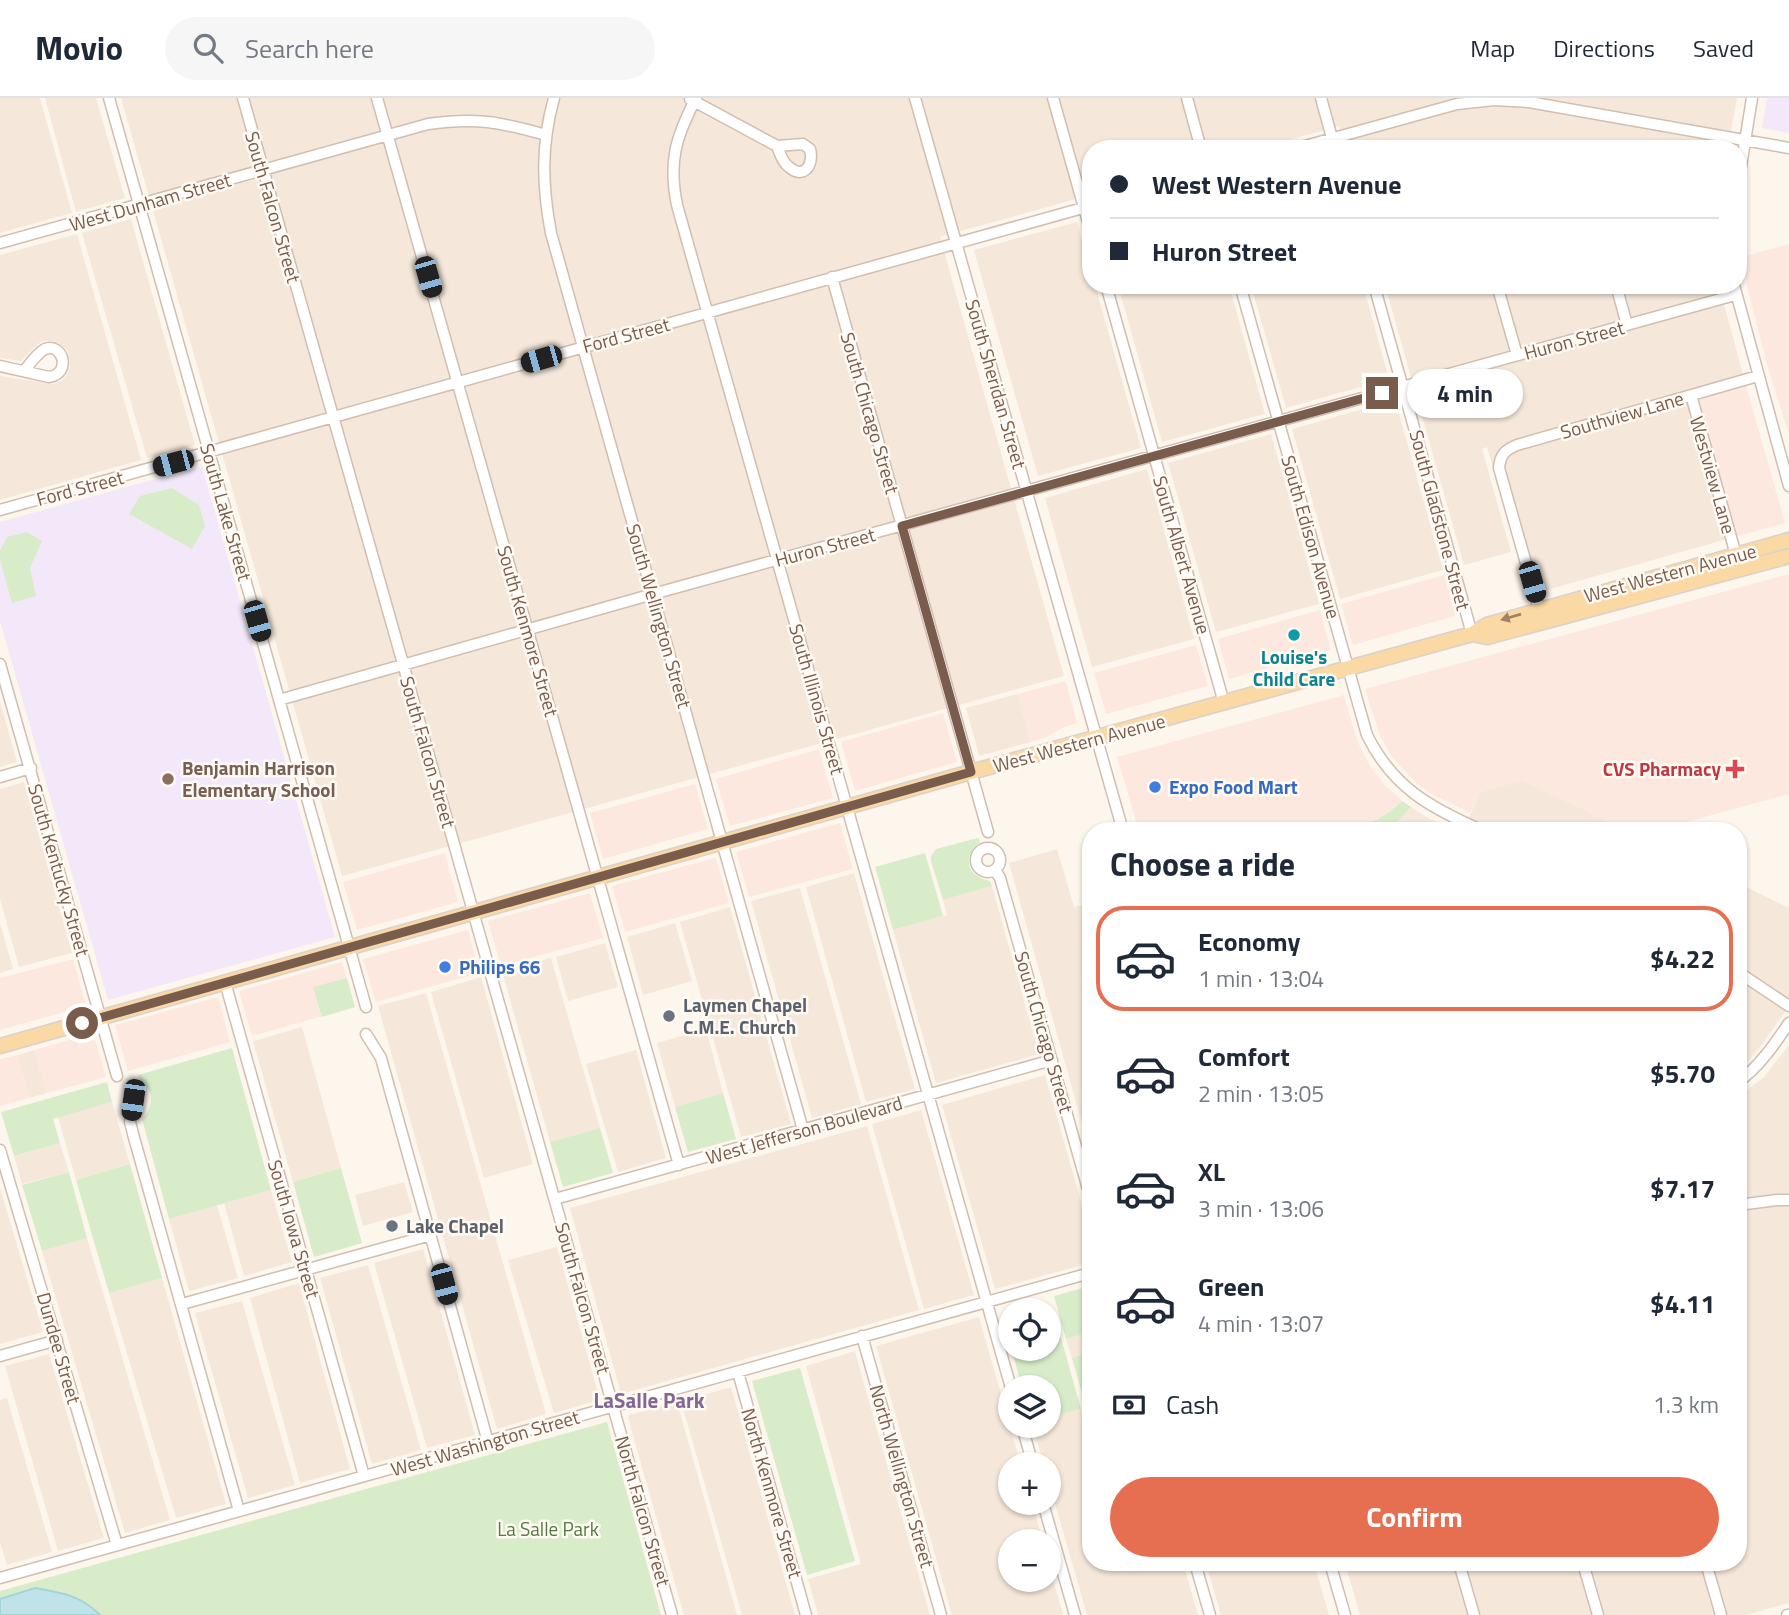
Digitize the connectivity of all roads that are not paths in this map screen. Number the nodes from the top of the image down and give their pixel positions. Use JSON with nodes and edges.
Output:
{"nodes":[{"id":1,"x":109,"y":98,"type":"edge"},
{"id":2,"x":243,"y":98,"type":"edge"},
{"id":3,"x":377,"y":98,"type":"edge"},
{"id":4,"x":554,"y":98,"type":"edge"},
{"id":5,"x":915,"y":98,"type":"edge"},
{"id":6,"x":1053,"y":98,"type":"edge"},
{"id":7,"x":1187,"y":98,"type":"edge"},
{"id":8,"x":1321,"y":98,"type":"edge"},
{"id":9,"x":1752,"y":98,"type":"edge"},
{"id":10,"x":693,"y":99,"type":"edge"},
{"id":11,"x":1439,"y":103,"type":"edge"},
{"id":12,"x":387,"y":135,"type":"junction"},
{"id":13,"x":545,"y":135,"type":"junction"},
{"id":14,"x":1199,"y":140,"type":"edge"},
{"id":15,"x":1332,"y":140,"type":"edge"},
{"id":16,"x":1341,"y":140,"type":"edge"},
{"id":17,"x":1739,"y":140,"type":"edge"},
{"id":18,"x":1745,"y":140,"type":"edge"},
{"id":19,"x":1747,"y":141,"type":"edge"},
{"id":20,"x":777,"y":146,"type":"dead end"},
{"id":21,"x":1789,"y":148,"type":"edge"},
{"id":22,"x":263,"y":169,"type":"junction"},
{"id":23,"x":1082,"y":191,"type":"edge"},
{"id":24,"x":139,"y":205,"type":"junction"},
{"id":25,"x":1082,"y":208,"type":"edge"},
{"id":26,"x":0,"y":243,"type":"edge"},
{"id":27,"x":956,"y":243,"type":"junction"},
{"id":28,"x":832,"y":277,"type":"junction"},
{"id":29,"x":1109,"y":294,"type":"edge"},
{"id":30,"x":1243,"y":294,"type":"edge"},
{"id":31,"x":1377,"y":294,"type":"edge"},
{"id":32,"x":1500,"y":294,"type":"edge"},
{"id":33,"x":1618,"y":294,"type":"edge"},
{"id":34,"x":1722,"y":294,"type":"edge"},
{"id":35,"x":1735,"y":294,"type":"edge"},
{"id":36,"x":708,"y":313,"type":"junction"},
{"id":37,"x":1627,"y":325,"type":"junction"},
{"id":38,"x":583,"y":347,"type":"junction"},
{"id":39,"x":1517,"y":355,"type":"junction"},
{"id":40,"x":0,"y":366,"type":"edge"},
{"id":41,"x":24,"y":371,"type":"dead end"},
{"id":42,"x":1758,"y":376,"type":"junction"},
{"id":43,"x":457,"y":382,"type":"junction"},
{"id":44,"x":1403,"y":387,"type":"junction"},
{"id":45,"x":1691,"y":395,"type":"junction"},
{"id":46,"x":334,"y":418,"type":"junction"},
{"id":47,"x":1278,"y":421,"type":"junction"},
{"id":48,"x":209,"y":453,"type":"junction"},
{"id":49,"x":1154,"y":455,"type":"junction"},
{"id":50,"x":1789,"y":486,"type":"edge"},
{"id":51,"x":1026,"y":490,"type":"junction"},
{"id":52,"x":0,"y":510,"type":"edge"},
{"id":53,"x":902,"y":526,"type":"junction"},
{"id":54,"x":1789,"y":540,"type":"edge"},
{"id":55,"x":1736,"y":555,"type":"junction"},
{"id":56,"x":1789,"y":556,"type":"edge"},
{"id":57,"x":777,"y":559,"type":"junction"},
{"id":58,"x":653,"y":594,"type":"junction"},
{"id":59,"x":1539,"y":609,"type":"junction"},
{"id":60,"x":528,"y":629,"type":"junction"},
{"id":61,"x":1472,"y":634,"type":"junction"},
{"id":62,"x":0,"y":664,"type":"edge"},
{"id":63,"x":403,"y":664,"type":"junction"},
{"id":64,"x":1347,"y":668,"type":"junction"},
{"id":65,"x":279,"y":700,"type":"junction"},
{"id":66,"x":1223,"y":703,"type":"junction"},
{"id":67,"x":1096,"y":738,"type":"junction"},
{"id":68,"x":31,"y":768,"type":"junction"},
{"id":69,"x":971,"y":772,"type":"junction"},
{"id":70,"x":0,"y":777,"type":"edge"},
{"id":71,"x":847,"y":807,"type":"junction"},
{"id":72,"x":1457,"y":820,"type":"joint"},
{"id":73,"x":1120,"y":822,"type":"edge"},
{"id":74,"x":1462,"y":822,"type":"edge"},
{"id":75,"x":988,"y":832,"type":"dead end"},
{"id":76,"x":722,"y":842,"type":"junction"},
{"id":77,"x":995,"y":870,"type":"dead end"},
{"id":78,"x":597,"y":877,"type":"junction"},
{"id":79,"x":474,"y":912,"type":"junction"},
{"id":80,"x":349,"y":947,"type":"junction"},
{"id":81,"x":1747,"y":978,"type":"edge"},
{"id":82,"x":225,"y":982,"type":"junction"},
{"id":83,"x":1789,"y":1006,"type":"edge"},
{"id":84,"x":366,"y":1007,"type":"dead end"},
{"id":85,"x":101,"y":1017,"type":"junction"},
{"id":86,"x":1789,"y":1024,"type":"edge"},
{"id":87,"x":366,"y":1034,"type":"dead end"},
{"id":88,"x":0,"y":1046,"type":"edge"},
{"id":89,"x":1052,"y":1060,"type":"junction"},
{"id":90,"x":1747,"y":1074,"type":"edge"},
{"id":91,"x":117,"y":1076,"type":"dead end"},
{"id":92,"x":928,"y":1096,"type":"junction"},
{"id":93,"x":133,"y":1100,"type":"dead end"},
{"id":94,"x":803,"y":1130,"type":"junction"},
{"id":95,"x":0,"y":1150,"type":"edge"},
{"id":96,"x":679,"y":1165,"type":"junction"},
{"id":97,"x":1082,"y":1167,"type":"edge"},
{"id":98,"x":555,"y":1199,"type":"junction"},
{"id":99,"x":1789,"y":1200,"type":"edge"},
{"id":100,"x":1747,"y":1204,"type":"edge"},
{"id":101,"x":430,"y":1235,"type":"junction"},
{"id":102,"x":306,"y":1270,"type":"junction"},
{"id":103,"x":1082,"y":1275,"type":"edge"},
{"id":104,"x":986,"y":1302,"type":"junction"},
{"id":105,"x":182,"y":1304,"type":"junction"},
{"id":106,"x":862,"y":1336,"type":"junction"},
{"id":107,"x":57,"y":1340,"type":"junction"},
{"id":108,"x":0,"y":1356,"type":"edge"},
{"id":109,"x":738,"y":1372,"type":"junction"},
{"id":110,"x":1007,"y":1375,"type":"edge"},
{"id":111,"x":613,"y":1406,"type":"junction"},
{"id":112,"x":488,"y":1442,"type":"junction"},
{"id":113,"x":364,"y":1476,"type":"junction"},
{"id":114,"x":239,"y":1511,"type":"junction"},
{"id":115,"x":1046,"y":1515,"type":"edge"},
{"id":116,"x":117,"y":1545,"type":"junction"},
{"id":117,"x":1197,"y":1571,"type":"edge"},
{"id":118,"x":1332,"y":1571,"type":"edge"},
{"id":119,"x":1461,"y":1571,"type":"edge"},
{"id":120,"x":1585,"y":1571,"type":"edge"},
{"id":121,"x":1708,"y":1571,"type":"edge"},
{"id":122,"x":0,"y":1578,"type":"edge"},
{"id":123,"x":673,"y":1615,"type":"edge"},
{"id":124,"x":806,"y":1615,"type":"edge"},
{"id":125,"x":941,"y":1615,"type":"edge"},
{"id":126,"x":1075,"y":1615,"type":"edge"},
{"id":127,"x":1210,"y":1615,"type":"edge"},
{"id":128,"x":1345,"y":1615,"type":"edge"},
{"id":129,"x":1474,"y":1615,"type":"edge"},
{"id":130,"x":1598,"y":1615,"type":"edge"},
{"id":131,"x":1721,"y":1615,"type":"edge"}],
"edges":[{"from":1,"to":24,"type":"street","name":"South Lake Street"},
{"from":2,"to":22,"type":"street","name":"South Falcon Street"},
{"from":3,"to":12,"type":"street","name":"South Kenmore Street"},
{"from":4,"to":13,"type":"street","name":"South Wellington Street"},
{"from":5,"to":27,"type":"street","name":"South Sheridan Street"},
{"from":6,"to":23,"type":"street"},
{"from":7,"to":14,"type":"street"},
{"from":8,"to":15,"type":"street"},
{"from":9,"to":18,"type":"street"},
{"from":10,"to":20,"type":"street"},
{"from":10,"to":36,"type":"street","name":"South Illinois Street"},
{"from":11,"to":16,"type":"street"},
{"from":11,"to":17,"type":"street"},
{"from":12,"to":13,"type":"street","name":"West Dunham Street"},
{"from":12,"to":22,"type":"street","name":"West Dunham Street"},
{"from":12,"to":43,"type":"street","name":"South Kenmore Street"},
{"from":13,"to":38,"type":"street","name":"South Wellington Street"},
{"from":19,"to":21,"type":"street"},
{"from":22,"to":24,"type":"street","name":"West Dunham Street"},
{"from":22,"to":46,"type":"street","name":"South Falcon Street"},
{"from":24,"to":26,"type":"street","name":"West Dunham Street"},
{"from":24,"to":48,"type":"street","name":"South Lake Street"},
{"from":25,"to":27,"type":"street","name":"Ford Street"},
{"from":27,"to":28,"type":"street","name":"Ford Street"},
{"from":27,"to":51,"type":"street","name":"South Sheridan Street"},
{"from":28,"to":36,"type":"street","name":"Ford Street"},
{"from":28,"to":53,"type":"street","name":"South Chicago Street"},
{"from":29,"to":49,"type":"street","name":"South Albert Avenue"},
{"from":30,"to":47,"type":"street","name":"South Edison Avenue"},
{"from":31,"to":44,"type":"street","name":"South Gladstone Street"},
{"from":32,"to":39,"type":"street"},
{"from":33,"to":37,"type":"street"},
{"from":34,"to":37,"type":"street","name":"Huron Street"},
{"from":35,"to":42,"type":"street"},
{"from":36,"to":38,"type":"street","name":"Ford Street"},
{"from":36,"to":57,"type":"street","name":"South Illinois Street"},
{"from":37,"to":39,"type":"street","name":"Huron Street"},
{"from":38,"to":43,"type":"street","name":"Ford Street"},
{"from":38,"to":58,"type":"street","name":"South Wellington Street"},
{"from":39,"to":44,"type":"street","name":"Huron Street"},
{"from":40,"to":41,"type":"street"},
{"from":42,"to":45,"type":"street","name":"Southview Lane"},
{"from":42,"to":50,"type":"street"},
{"from":43,"to":46,"type":"street","name":"Ford Street"},
{"from":43,"to":60,"type":"street","name":"South Kenmore Street"},
{"from":44,"to":47,"type":"street","name":"Huron Street"},
{"from":44,"to":61,"type":"street","name":"South Gladstone Street"},
{"from":45,"to":55,"type":"street","name":"Westview Lane"},
{"from":45,"to":59,"type":"street","name":"Southview Lane"},
{"from":46,"to":48,"type":"street","name":"Ford Street"},
{"from":46,"to":63,"type":"street","name":"South Falcon Street"},
{"from":47,"to":49,"type":"street","name":"Huron Street"},
{"from":47,"to":64,"type":"street","name":"South Edison Avenue"},
{"from":48,"to":52,"type":"street","name":"Ford Street"},
{"from":48,"to":65,"type":"street","name":"South Lake Street"},
{"from":49,"to":51,"type":"street","name":"Huron Street"},
{"from":49,"to":66,"type":"street","name":"South Albert Avenue"},
{"from":51,"to":53,"type":"street","name":"Huron Street"},
{"from":51,"to":67,"type":"street","name":"South Sheridan Street"},
{"from":53,"to":57,"type":"street","name":"Huron Street"},
{"from":53,"to":69,"type":"street","name":"South Chicago Street"},
{"from":54,"to":55,"type":"main road","name":"West Western Avenue"},
{"from":55,"to":59,"type":"main road","name":"West Western Avenue"},
{"from":56,"to":61,"type":"main road","name":"West Western Avenue"},
{"from":57,"to":58,"type":"street","name":"Huron Street"},
{"from":57,"to":71,"type":"street","name":"South Illinois Street"},
{"from":58,"to":60,"type":"street","name":"Huron Street"},
{"from":58,"to":76,"type":"street","name":"South Wellington Street"},
{"from":59,"to":61,"type":"main road","name":"West Western Avenue","one_way":true},
{"from":60,"to":63,"type":"street","name":"Huron Street"},
{"from":60,"to":78,"type":"street","name":"South Kenmore Street"},
{"from":61,"to":64,"type":"main road","name":"West Western Avenue"},
{"from":62,"to":68,"type":"street","name":"South Kentucky Street"},
{"from":63,"to":65,"type":"street","name":"Huron Street"},
{"from":63,"to":79,"type":"street","name":"South Falcon Street"},
{"from":64,"to":66,"type":"main road","name":"West Western Avenue"},
{"from":64,"to":72,"type":"street","name":"South Edison Avenue"},
{"from":65,"to":80,"type":"street","name":"South Lake Street"},
{"from":66,"to":67,"type":"main road","name":"West Western Avenue"},
{"from":67,"to":69,"type":"main road","name":"West Western Avenue"},
{"from":67,"to":73,"type":"street","name":"South Sheridan Street"},
{"from":68,"to":70,"type":"street"},
{"from":68,"to":85,"type":"street","name":"South Kentucky Street"},
{"from":69,"to":71,"type":"main road","name":"West Western Avenue"},
{"from":69,"to":75,"type":"street","name":"South Chicago Street"},
{"from":71,"to":76,"type":"main road","name":"West Western Avenue"},
{"from":71,"to":92,"type":"street","name":"South Illinois Street"},
{"from":72,"to":74,"type":"street","name":"South Edison Avenue"},
{"from":76,"to":78,"type":"main road","name":"West Western Avenue"},
{"from":76,"to":94,"type":"street","name":"South Wellington Street"},
{"from":77,"to":89,"type":"street","name":"South Chicago Street"},
{"from":78,"to":79,"type":"main road","name":"West Western Avenue"},
{"from":78,"to":96,"type":"street","name":"South Kenmore Street"},
{"from":79,"to":80,"type":"main road","name":"West Western Avenue"},
{"from":79,"to":98,"type":"street","name":"South Falcon Street"},
{"from":80,"to":82,"type":"main road","name":"West Western Avenue"},
{"from":80,"to":84,"type":"street","name":"South Lake Street"},
{"from":81,"to":83,"type":"street"},
{"from":82,"to":85,"type":"main road","name":"West Western Avenue"},
{"from":82,"to":102,"type":"street","name":"South Iowa Street"},
{"from":85,"to":88,"type":"main road","name":"West Western Avenue"},
{"from":85,"to":91,"type":"street","name":"South Kentucky Street"},
{"from":86,"to":90,"type":"street"},
{"from":87,"to":101,"type":"street"},
{"from":89,"to":92,"type":"street","name":"West Jefferson Boulevard"},
{"from":89,"to":97,"type":"street","name":"South Chicago Street"},
{"from":92,"to":94,"type":"street","name":"West Jefferson Boulevard"},
{"from":92,"to":104,"type":"street","name":"South Illinois Street"},
{"from":93,"to":105,"type":"street"},
{"from":94,"to":96,"type":"street","name":"West Jefferson Boulevard"},
{"from":95,"to":107,"type":"street","name":"Dundee Street"},
{"from":96,"to":98,"type":"street","name":"West Jefferson Boulevard"},
{"from":98,"to":111,"type":"street","name":"South Falcon Street"},
{"from":99,"to":100,"type":"street"},
{"from":101,"to":102,"type":"street"},
{"from":101,"to":112,"type":"street"},
{"from":102,"to":105,"type":"street"},
{"from":102,"to":113,"type":"street","name":"South Iowa Street"},
{"from":103,"to":104,"type":"street","name":"West Washington Street"},
{"from":104,"to":106,"type":"street","name":"West Washington Street"},
{"from":104,"to":110,"type":"street","name":"South Illinois Street"},
{"from":105,"to":114,"type":"street"},
{"from":106,"to":109,"type":"street","name":"West Washington Street"},
{"from":106,"to":125,"type":"street","name":"North Wellington Street"},
{"from":107,"to":108,"type":"street"},
{"from":107,"to":116,"type":"street","name":"Dundee Street"},
{"from":109,"to":111,"type":"street","name":"West Washington Street"},
{"from":109,"to":124,"type":"street","name":"North Kenmore Street"},
{"from":111,"to":112,"type":"street","name":"West Washington Street"},
{"from":111,"to":123,"type":"street","name":"North Falcon Street"},
{"from":112,"to":113,"type":"street","name":"West Washington Street"},
{"from":113,"to":114,"type":"street","name":"West Washington Street"},
{"from":114,"to":116,"type":"street","name":"West Washington Street"},
{"from":115,"to":126,"type":"street"},
{"from":116,"to":122,"type":"street","name":"West Washington Street"},
{"from":117,"to":127,"type":"street"},
{"from":118,"to":128,"type":"street"},
{"from":119,"to":129,"type":"street"},
{"from":120,"to":130,"type":"street"},
{"from":121,"to":131,"type":"street"}]}
